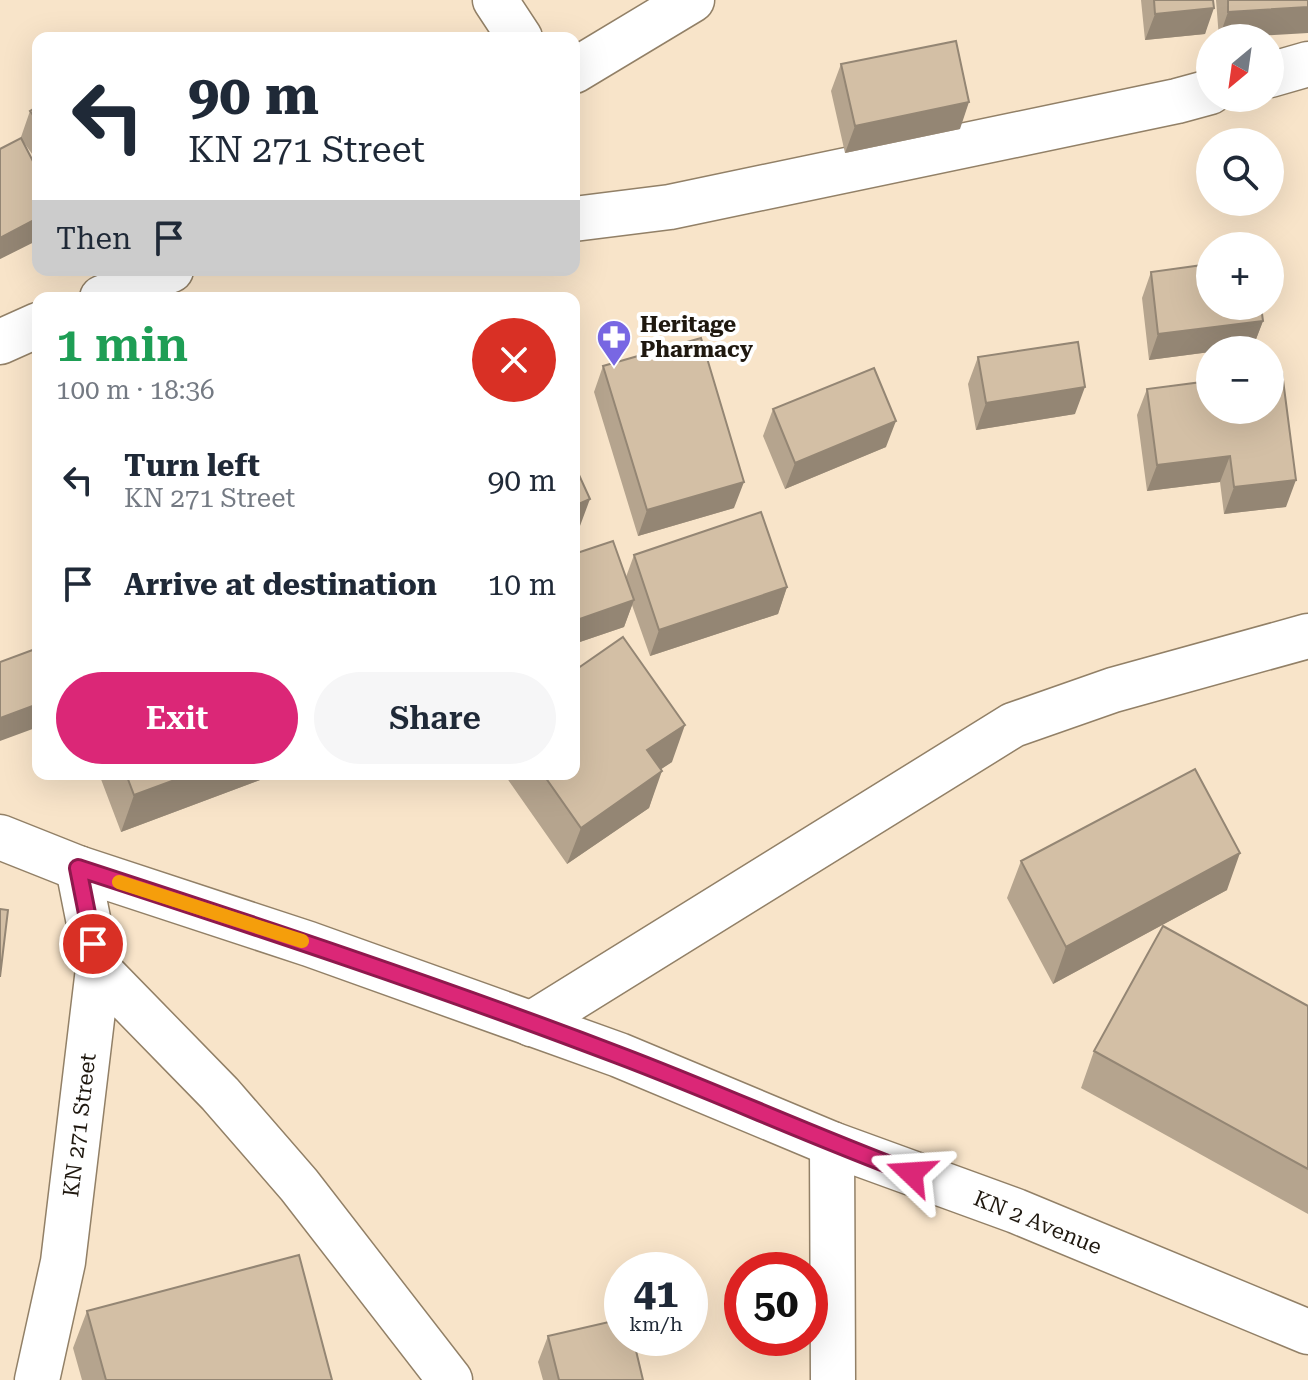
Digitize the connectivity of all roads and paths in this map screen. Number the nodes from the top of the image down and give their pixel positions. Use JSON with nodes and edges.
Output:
{"nodes":[{"id":1,"x":495,"y":0,"type":"edge"},
{"id":2,"x":692,"y":0,"type":"edge"},
{"id":3,"x":516,"y":32,"type":"edge"},
{"id":4,"x":1308,"y":64,"type":"edge"},
{"id":5,"x":580,"y":67,"type":"edge"},
{"id":6,"x":1284,"y":71,"type":"edge"},
{"id":7,"x":1196,"y":96,"type":"edge"},
{"id":8,"x":580,"y":218,"type":"edge"},
{"id":9,"x":156,"y":276,"type":"edge"},
{"id":10,"x":117,"y":292,"type":"edge"},
{"id":11,"x":32,"y":328,"type":"edge"},
{"id":12,"x":0,"y":342,"type":"edge"},
{"id":13,"x":1308,"y":636,"type":"edge"},
{"id":14,"x":0,"y":837,"type":"edge"},
{"id":15,"x":78,"y":868,"type":"junction"},
{"id":16,"x":98,"y":969,"type":"junction"},
{"id":17,"x":531,"y":1024,"type":"junction"},
{"id":18,"x":832,"y":1144,"type":"junction"},
{"id":19,"x":1308,"y":1332,"type":"edge"},
{"id":20,"x":37,"y":1380,"type":"edge"},
{"id":21,"x":450,"y":1380,"type":"edge"},
{"id":22,"x":833,"y":1380,"type":"edge"}],
"edges":[{"from":1,"to":3,"type":"street"},
{"from":2,"to":5,"type":"street"},
{"from":4,"to":6,"type":"street"},
{"from":7,"to":8,"type":"street"},
{"from":9,"to":10,"type":"street"},
{"from":11,"to":12,"type":"street"},
{"from":13,"to":17,"type":"street"},
{"from":14,"to":15,"type":"street","name":"KN 2 Avenue"},
{"from":15,"to":16,"type":"street","name":"KN 271 Street"},
{"from":15,"to":17,"type":"street","name":"KN 2 Avenue"},
{"from":16,"to":20,"type":"street","name":"KN 271 Street"},
{"from":16,"to":21,"type":"street"},
{"from":17,"to":18,"type":"street","name":"KN 2 Avenue"},
{"from":18,"to":19,"type":"street","name":"KN 2 Avenue"},
{"from":18,"to":22,"type":"street"}]}
